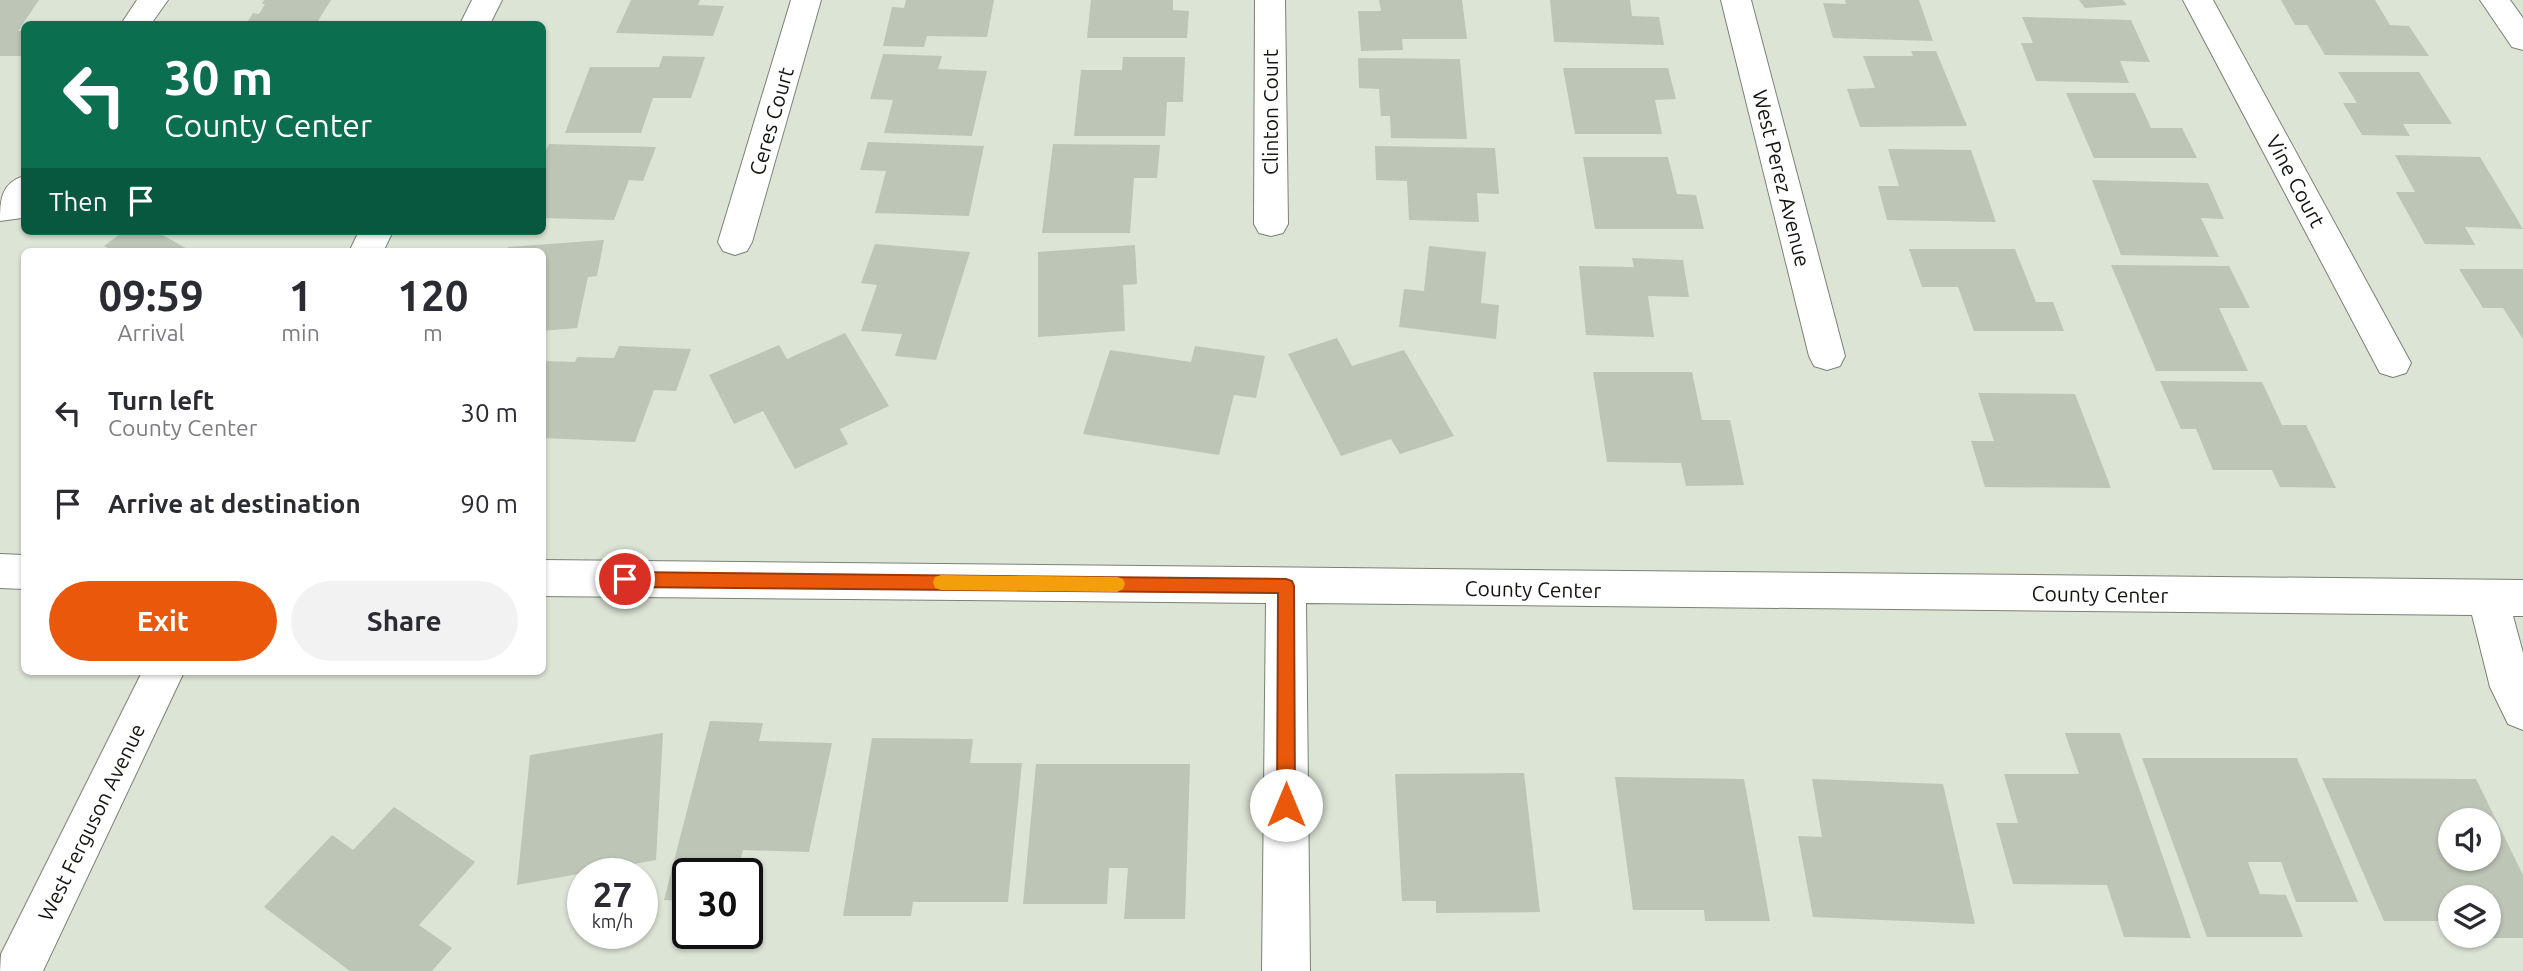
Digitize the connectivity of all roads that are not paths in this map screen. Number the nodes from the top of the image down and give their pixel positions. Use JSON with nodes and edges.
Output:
{"nodes":[{"id":1,"x":153,"y":0,"type":"edge"},
{"id":2,"x":487,"y":0,"type":"edge"},
{"id":3,"x":806,"y":0,"type":"edge"},
{"id":4,"x":1270,"y":0,"type":"edge"},
{"id":5,"x":1736,"y":0,"type":"edge"},
{"id":6,"x":2198,"y":0,"type":"edge"},
{"id":7,"x":2495,"y":0,"type":"edge"},
{"id":8,"x":138,"y":21,"type":"edge"},
{"id":9,"x":476,"y":21,"type":"edge"},
{"id":10,"x":2523,"y":40,"type":"edge"},
{"id":11,"x":1271,"y":224,"type":"dead end"},
{"id":12,"x":735,"y":242,"type":"dead end"},
{"id":13,"x":1827,"y":356,"type":"dead end"},
{"id":14,"x":2393,"y":363,"type":"dead end"},
{"id":15,"x":0,"y":571,"type":"edge"},
{"id":16,"x":21,"y":572,"type":"edge"},
{"id":17,"x":546,"y":578,"type":"edge"},
{"id":18,"x":1286,"y":586,"type":"junction"},
{"id":19,"x":2506,"y":598,"type":"edge"},
{"id":20,"x":2523,"y":639,"type":"edge"},
{"id":21,"x":162,"y":675,"type":"edge"},
{"id":22,"x":2523,"y":710,"type":"edge"},
{"id":23,"x":18,"y":971,"type":"edge"},
{"id":24,"x":1286,"y":971,"type":"edge"}],
"edges":[{"from":1,"to":8,"type":"street"},
{"from":2,"to":9,"type":"street"},
{"from":3,"to":12,"type":"street","name":"Ceres Court"},
{"from":4,"to":11,"type":"street","name":"Clinton Court"},
{"from":5,"to":13,"type":"street","name":"West Perez Avenue"},
{"from":6,"to":14,"type":"street","name":"Vine Court"},
{"from":7,"to":10,"type":"street"},
{"from":15,"to":16,"type":"street"},
{"from":17,"to":18,"type":"street","name":"County Center"},
{"from":18,"to":19,"type":"street","name":"County Center"},
{"from":18,"to":24,"type":"street"},
{"from":19,"to":20,"type":"street"},
{"from":19,"to":22,"type":"street"},
{"from":21,"to":23,"type":"street","name":"West Ferguson Avenue"}]}
